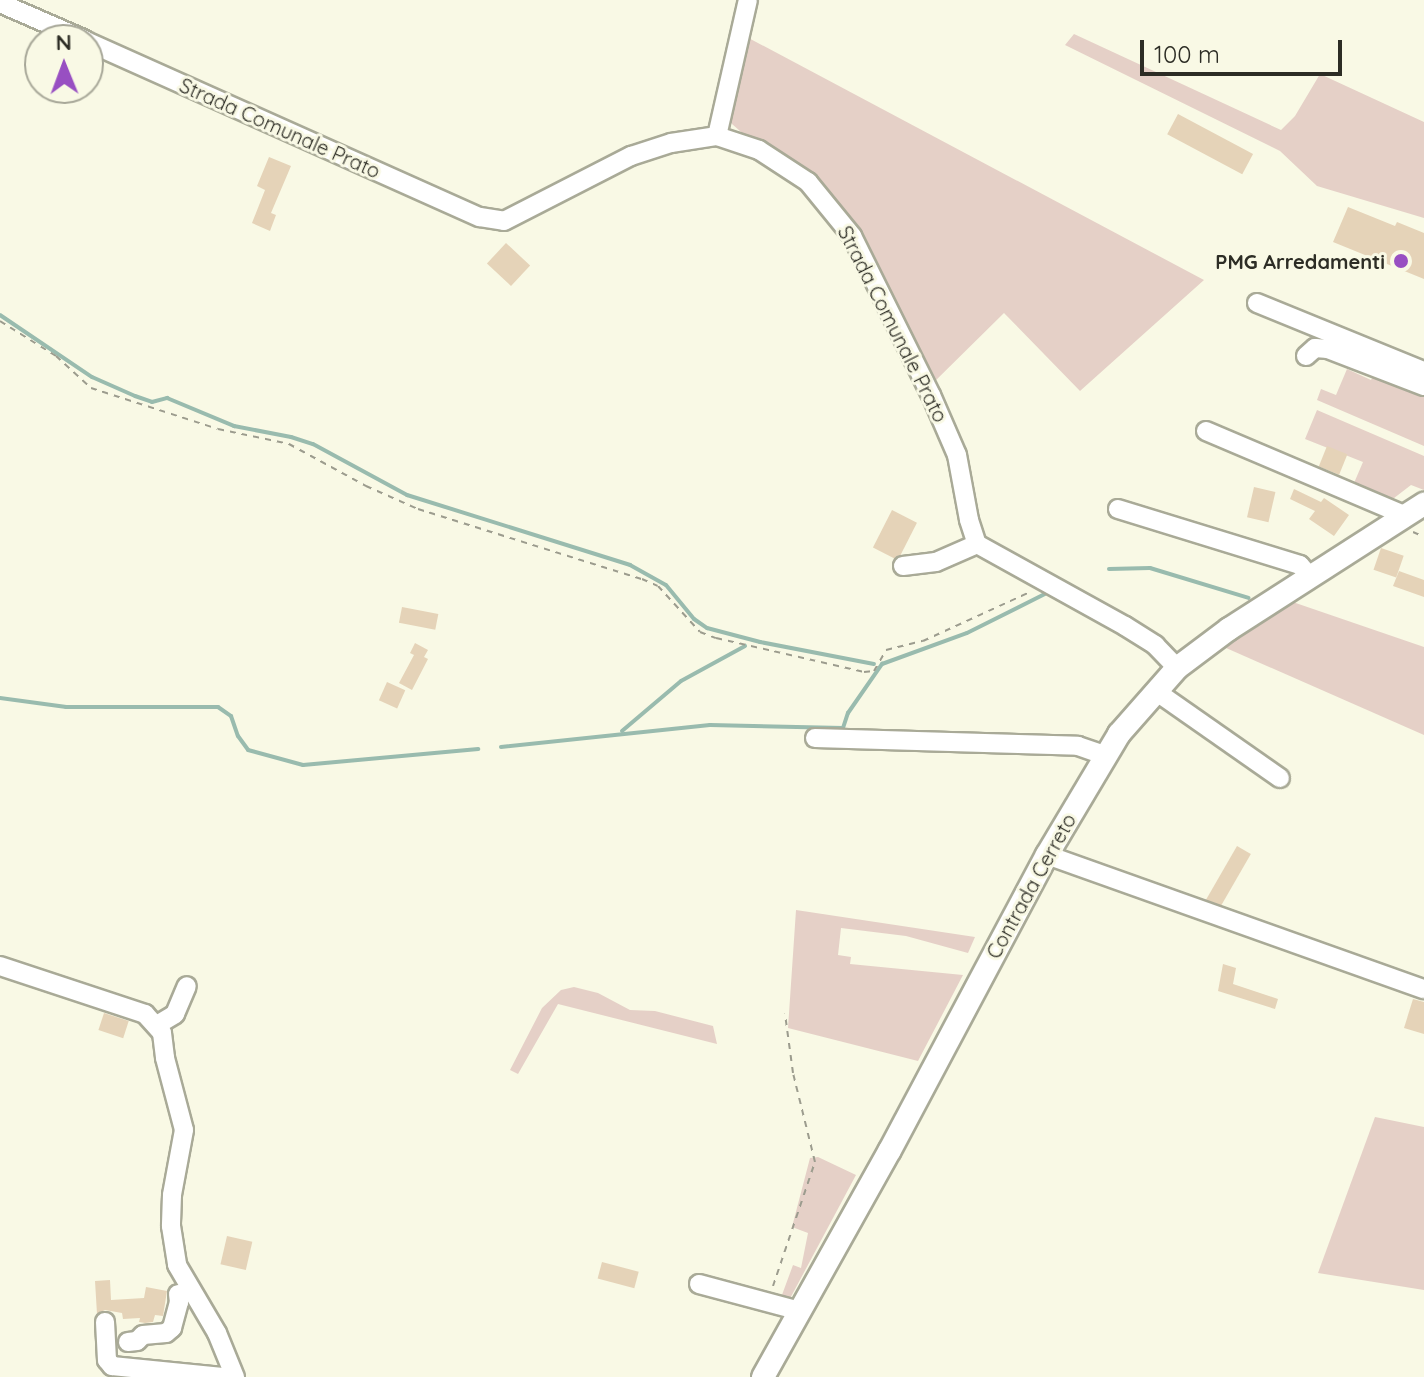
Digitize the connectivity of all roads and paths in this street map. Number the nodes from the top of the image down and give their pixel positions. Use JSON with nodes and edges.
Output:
{"nodes":[{"id":1,"x":748,"y":0,"type":"edge"},
{"id":2,"x":0,"y":3,"type":"edge"},
{"id":3,"x":48,"y":24,"type":"edge"},
{"id":4,"x":104,"y":49,"type":"edge"},
{"id":5,"x":717,"y":136,"type":"junction"},
{"id":6,"x":1257,"y":303,"type":"dead end"},
{"id":7,"x":0,"y":321,"type":"edge"},
{"id":8,"x":1306,"y":356,"type":"dead end"},
{"id":9,"x":1424,"y":371,"type":"edge"},
{"id":10,"x":1424,"y":386,"type":"edge"},
{"id":11,"x":1206,"y":431,"type":"dead end"},
{"id":12,"x":1118,"y":509,"type":"dead end"},
{"id":13,"x":1416,"y":514,"type":"edge"},
{"id":14,"x":977,"y":544,"type":"junction"},
{"id":15,"x":903,"y":566,"type":"dead end"},
{"id":16,"x":1310,"y":577,"type":"junction"},
{"id":17,"x":1039,"y":579,"type":"junction"},
{"id":18,"x":1177,"y":668,"type":"junction"},
{"id":19,"x":1157,"y":692,"type":"junction"},
{"id":20,"x":815,"y":738,"type":"dead end"},
{"id":21,"x":1104,"y":755,"type":"junction"},
{"id":22,"x":1280,"y":778,"type":"dead end"},
{"id":23,"x":1047,"y":855,"type":"junction"},
{"id":24,"x":0,"y":966,"type":"edge"},
{"id":25,"x":187,"y":986,"type":"dead end"},
{"id":26,"x":1424,"y":989,"type":"edge"},
{"id":27,"x":785,"y":1014,"type":"dead end"},
{"id":28,"x":157,"y":1025,"type":"junction"},
{"id":29,"x":699,"y":1284,"type":"dead end"},
{"id":30,"x":767,"y":1302,"type":"junction"},
{"id":31,"x":800,"y":1311,"type":"junction"},
{"id":32,"x":105,"y":1322,"type":"dead end"},
{"id":33,"x":213,"y":1327,"type":"junction"},
{"id":34,"x":128,"y":1342,"type":"dead end"},
{"id":35,"x":222,"y":1377,"type":"edge"},
{"id":36,"x":235,"y":1377,"type":"edge"},
{"id":37,"x":763,"y":1377,"type":"edge"}],
"edges":[{"from":1,"to":5,"type":"street"},
{"from":2,"to":3,"type":"street","name":"Strada Comunale Prato"},
{"from":4,"to":5,"type":"street","name":"Strada Comunale Prato"},
{"from":5,"to":14,"type":"street","name":"Strada Comunale Prato"},
{"from":6,"to":9,"type":"street"},
{"from":7,"to":17,"type":"path"},
{"from":8,"to":10,"type":"street"},
{"from":11,"to":13,"type":"street"},
{"from":12,"to":16,"type":"street"},
{"from":13,"to":16,"type":"main road","name":"Contrada Cerreto"},
{"from":14,"to":15,"type":"street"},
{"from":14,"to":17,"type":"street"},
{"from":16,"to":18,"type":"main road","name":"Contrada Cerreto"},
{"from":17,"to":18,"type":"street"},
{"from":18,"to":19,"type":"main road","name":"Contrada Cerreto"},
{"from":19,"to":21,"type":"main road","name":"Contrada Cerreto"},
{"from":19,"to":22,"type":"street"},
{"from":20,"to":21,"type":"street"},
{"from":21,"to":23,"type":"main road","name":"Contrada Cerreto"},
{"from":23,"to":26,"type":"street"},
{"from":23,"to":31,"type":"main road","name":"Contrada Cerreto"},
{"from":24,"to":28,"type":"street"},
{"from":25,"to":28,"type":"street"},
{"from":27,"to":30,"type":"path"},
{"from":28,"to":33,"type":"street"},
{"from":29,"to":30,"type":"street"},
{"from":30,"to":31,"type":"street"},
{"from":31,"to":37,"type":"main road","name":"Contrada Cerreto"},
{"from":32,"to":35,"type":"street"},
{"from":33,"to":34,"type":"street"},
{"from":33,"to":36,"type":"street"}]}
